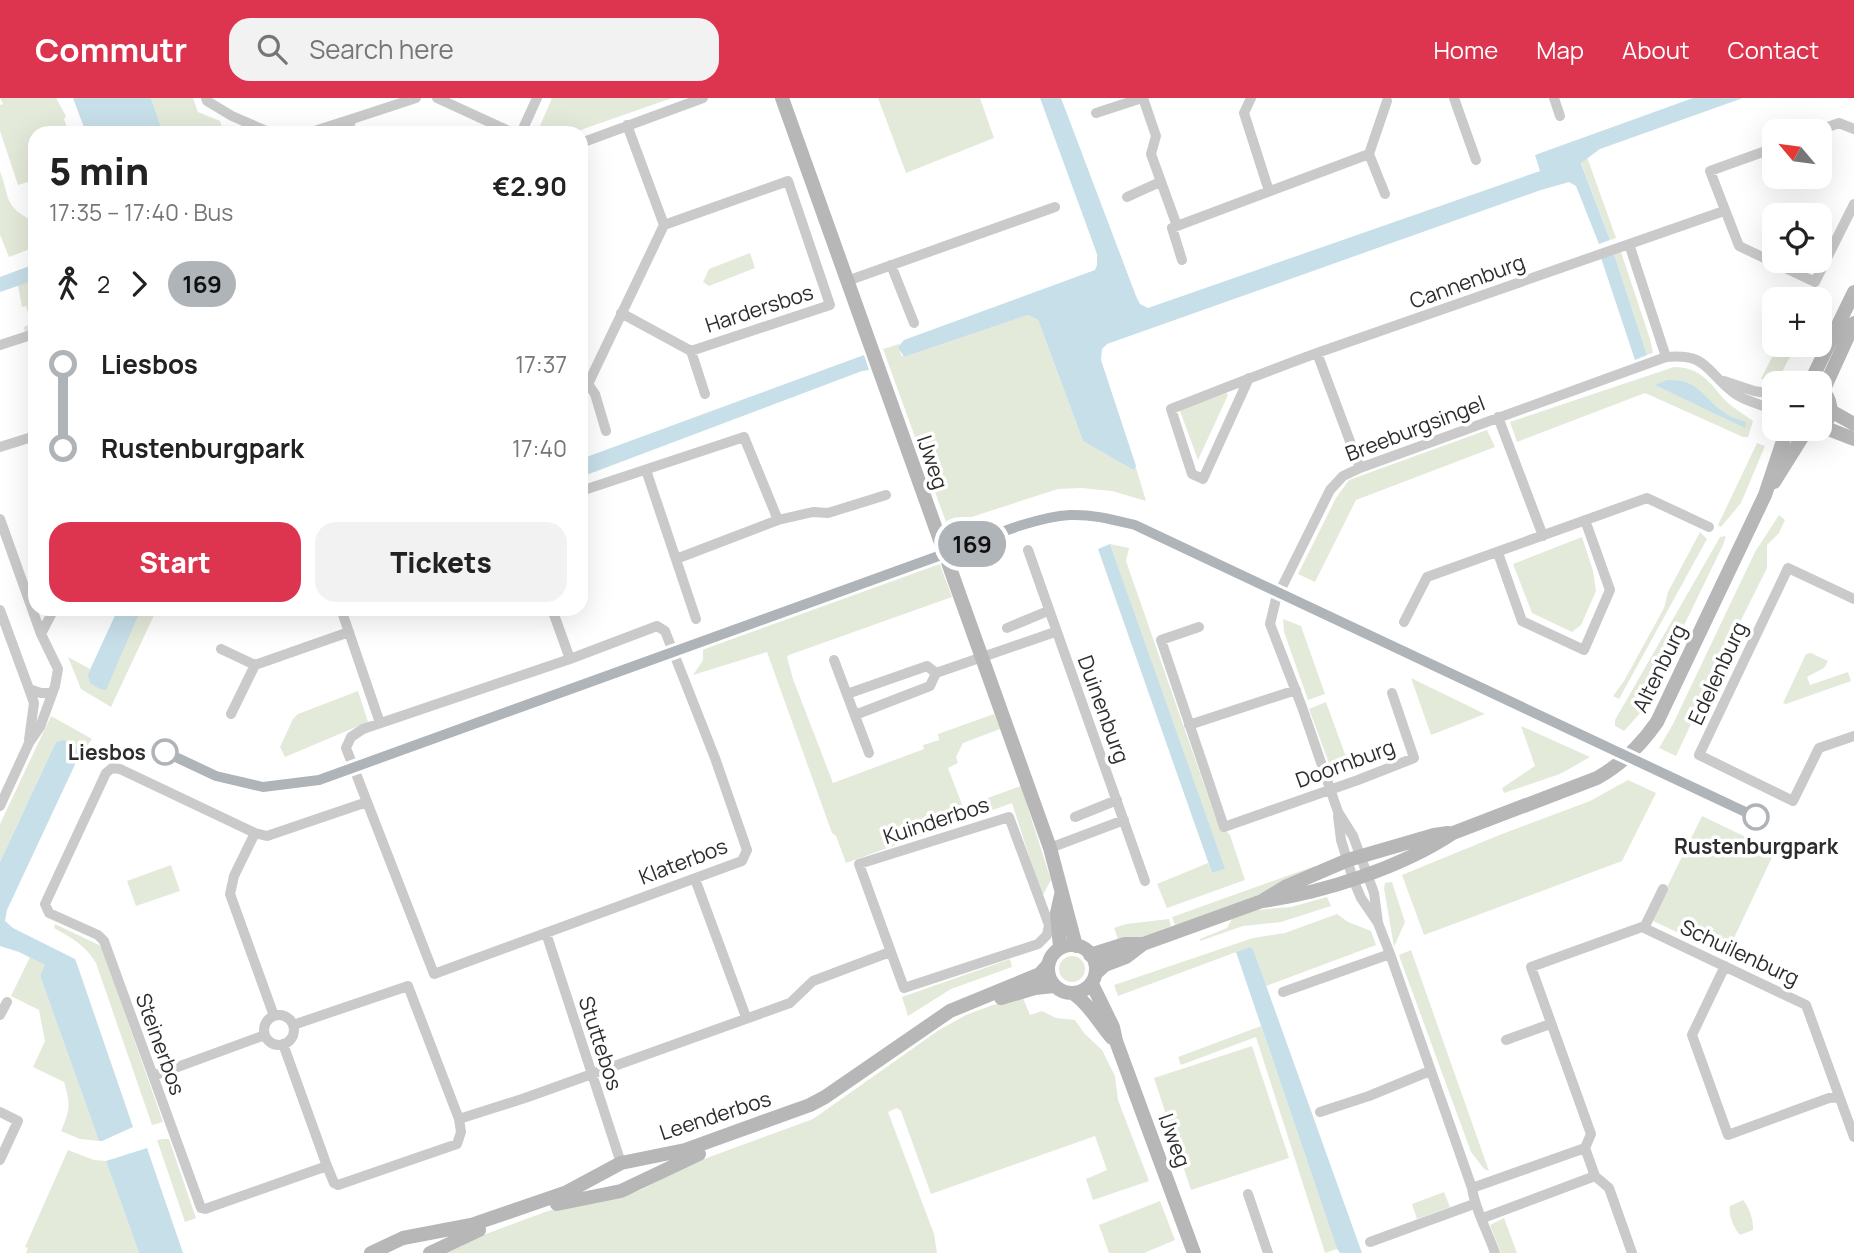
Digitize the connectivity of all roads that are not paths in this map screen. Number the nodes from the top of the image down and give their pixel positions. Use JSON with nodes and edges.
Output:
{"nodes":[{"id":1,"x":206,"y":98,"type":"edge"},
{"id":2,"x":416,"y":98,"type":"edge"},
{"id":3,"x":437,"y":98,"type":"edge"},
{"id":4,"x":537,"y":98,"type":"edge"},
{"id":5,"x":703,"y":98,"type":"edge"},
{"id":6,"x":782,"y":98,"type":"edge"},
{"id":7,"x":1142,"y":98,"type":"edge"},
{"id":8,"x":1251,"y":98,"type":"edge"},
{"id":9,"x":1454,"y":98,"type":"edge"},
{"id":10,"x":1554,"y":98,"type":"edge"},
{"id":11,"x":1389,"y":99,"type":"edge"},
{"id":12,"x":1096,"y":113,"type":"dead end"},
{"id":13,"x":1560,"y":117,"type":"dead end"},
{"id":14,"x":352,"y":118,"type":"junction"},
{"id":15,"x":627,"y":125,"type":"junction"},
{"id":16,"x":255,"y":126,"type":"edge"},
{"id":17,"x":329,"y":126,"type":"edge"},
{"id":18,"x":349,"y":126,"type":"edge"},
{"id":19,"x":498,"y":126,"type":"edge"},
{"id":20,"x":524,"y":126,"type":"edge"},
{"id":21,"x":1832,"y":126,"type":"edge"},
{"id":22,"x":1854,"y":129,"type":"edge"},
{"id":23,"x":588,"y":140,"type":"edge"},
{"id":24,"x":1762,"y":152,"type":"edge"},
{"id":25,"x":1369,"y":154,"type":"junction"},
{"id":26,"x":1476,"y":160,"type":"dead end"},
{"id":27,"x":1160,"y":182,"type":"junction"},
{"id":28,"x":1269,"y":191,"type":"junction"},
{"id":29,"x":1385,"y":194,"type":"dead end"},
{"id":30,"x":1127,"y":197,"type":"dead end"},
{"id":31,"x":1854,"y":204,"type":"edge"},
{"id":32,"x":1055,"y":208,"type":"dead end"},
{"id":33,"x":1724,"y":211,"type":"junction"},
{"id":34,"x":664,"y":225,"type":"junction"},
{"id":35,"x":1177,"y":226,"type":"junction"},
{"id":36,"x":1629,"y":244,"type":"junction"},
{"id":37,"x":1182,"y":260,"type":"dead end"},
{"id":38,"x":891,"y":265,"type":"junction"},
{"id":39,"x":847,"y":281,"type":"junction"},
{"id":40,"x":1854,"y":292,"type":"edge"},
{"id":41,"x":621,"y":313,"type":"junction"},
{"id":42,"x":915,"y":323,"type":"dead end"},
{"id":43,"x":1854,"y":323,"type":"edge"},
{"id":44,"x":28,"y":336,"type":"edge"},
{"id":45,"x":0,"y":345,"type":"edge"},
{"id":46,"x":691,"y":351,"type":"junction"},
{"id":47,"x":1317,"y":353,"type":"junction"},
{"id":48,"x":1666,"y":357,"type":"junction"},
{"id":49,"x":1816,"y":371,"type":"edge"},
{"id":50,"x":1831,"y":371,"type":"edge"},
{"id":51,"x":588,"y":378,"type":"edge"},
{"id":52,"x":1250,"y":378,"type":"junction"},
{"id":53,"x":1721,"y":380,"type":"junction"},
{"id":54,"x":588,"y":389,"type":"edge"},
{"id":55,"x":1762,"y":392,"type":"edge"},
{"id":56,"x":705,"y":394,"type":"dead end"},
{"id":57,"x":1762,"y":406,"type":"edge"},
{"id":58,"x":1832,"y":412,"type":"edge"},
{"id":59,"x":1498,"y":417,"type":"junction"},
{"id":60,"x":1854,"y":424,"type":"edge"},
{"id":61,"x":1832,"y":430,"type":"edge"},
{"id":62,"x":606,"y":431,"type":"dead end"},
{"id":63,"x":28,"y":438,"type":"edge"},
{"id":64,"x":1854,"y":439,"type":"edge"},
{"id":65,"x":1789,"y":441,"type":"edge"},
{"id":66,"x":0,"y":447,"type":"edge"},
{"id":67,"x":1360,"y":468,"type":"junction"},
{"id":68,"x":646,"y":470,"type":"junction"},
{"id":69,"x":588,"y":489,"type":"edge"},
{"id":70,"x":886,"y":495,"type":"dead end"},
{"id":71,"x":0,"y":519,"type":"edge"},
{"id":72,"x":778,"y":520,"type":"junction"},
{"id":73,"x":1586,"y":520,"type":"junction"},
{"id":74,"x":1710,"y":527,"type":"dead end"},
{"id":75,"x":1544,"y":536,"type":"junction"},
{"id":76,"x":1028,"y":550,"type":"dead end"},
{"id":77,"x":1499,"y":553,"type":"junction"},
{"id":78,"x":676,"y":559,"type":"junction"},
{"id":79,"x":28,"y":598,"type":"edge"},
{"id":80,"x":1854,"y":599,"type":"edge"},
{"id":81,"x":0,"y":610,"type":"edge"},
{"id":82,"x":1048,"y":611,"type":"junction"},
{"id":83,"x":35,"y":616,"type":"edge"},
{"id":84,"x":50,"y":616,"type":"edge"},
{"id":85,"x":343,"y":616,"type":"edge"},
{"id":86,"x":555,"y":616,"type":"edge"},
{"id":87,"x":696,"y":619,"type":"dead end"},
{"id":88,"x":1404,"y":622,"type":"dead end"},
{"id":89,"x":1199,"y":627,"type":"dead end"},
{"id":90,"x":1007,"y":628,"type":"dead end"},
{"id":91,"x":349,"y":632,"type":"junction"},
{"id":92,"x":1055,"y":632,"type":"junction"},
{"id":93,"x":41,"y":634,"type":"junction"},
{"id":94,"x":221,"y":649,"type":"dead end"},
{"id":95,"x":981,"y":657,"type":"junction"},
{"id":96,"x":570,"y":659,"type":"junction"},
{"id":97,"x":834,"y":660,"type":"dead end"},
{"id":98,"x":255,"y":665,"type":"junction"},
{"id":99,"x":936,"y":673,"type":"junction"},
{"id":100,"x":29,"y":690,"type":"junction"},
{"id":101,"x":1296,"y":690,"type":"junction"},
{"id":102,"x":52,"y":693,"type":"junction"},
{"id":103,"x":1392,"y":693,"type":"dead end"},
{"id":104,"x":847,"y":695,"type":"junction"},
{"id":105,"x":232,"y":714,"type":"dead end"},
{"id":106,"x":855,"y":715,"type":"junction"},
{"id":107,"x":380,"y":723,"type":"junction"},
{"id":108,"x":1189,"y":725,"type":"junction"},
{"id":109,"x":1854,"y":736,"type":"edge"},
{"id":110,"x":29,"y":743,"type":"junction"},
{"id":111,"x":869,"y":753,"type":"dead end"},
{"id":112,"x":1330,"y":790,"type":"junction"},
{"id":113,"x":1117,"y":800,"type":"junction"},
{"id":114,"x":367,"y":802,"type":"junction"},
{"id":115,"x":0,"y":806,"type":"edge"},
{"id":116,"x":1075,"y":817,"type":"dead end"},
{"id":117,"x":1124,"y":820,"type":"junction"},
{"id":118,"x":1453,"y":832,"type":"junction"},
{"id":119,"x":255,"y":833,"type":"junction"},
{"id":120,"x":1050,"y":848,"type":"junction"},
{"id":121,"x":1354,"y":858,"type":"junction"},
{"id":122,"x":1359,"y":876,"type":"junction"},
{"id":123,"x":695,"y":879,"type":"junction"},
{"id":124,"x":1145,"y":881,"type":"dead end"},
{"id":125,"x":1663,"y":889,"type":"dead end"},
{"id":126,"x":1061,"y":894,"type":"junction"},
{"id":127,"x":1262,"y":901,"type":"junction"},
{"id":128,"x":1644,"y":928,"type":"junction"},
{"id":129,"x":546,"y":933,"type":"junction"},
{"id":130,"x":1143,"y":944,"type":"junction"},
{"id":131,"x":1076,"y":946,"type":"junction"},
{"id":132,"x":1060,"y":948,"type":"junction"},
{"id":133,"x":890,"y":952,"type":"junction"},
{"id":134,"x":1390,"y":954,"type":"junction"},
{"id":135,"x":1090,"y":955,"type":"junction"},
{"id":136,"x":1048,"y":965,"type":"junction"},
{"id":137,"x":1725,"y":966,"type":"junction"},
{"id":138,"x":1094,"y":978,"type":"junction"},
{"id":139,"x":1054,"y":986,"type":"junction"},
{"id":140,"x":1283,"y":992,"type":"dead end"},
{"id":141,"x":1074,"y":994,"type":"junction"},
{"id":142,"x":6,"y":1002,"type":"dead end"},
{"id":143,"x":0,"y":1015,"type":"edge"},
{"id":144,"x":274,"y":1016,"type":"junction"},
{"id":145,"x":746,"y":1017,"type":"junction"},
{"id":146,"x":1550,"y":1024,"type":"junction"},
{"id":147,"x":293,"y":1025,"type":"junction"},
{"id":148,"x":265,"y":1035,"type":"junction"},
{"id":149,"x":1506,"y":1040,"type":"dead end"},
{"id":150,"x":1116,"y":1041,"type":"junction"},
{"id":151,"x":283,"y":1044,"type":"junction"},
{"id":152,"x":1430,"y":1071,"type":"junction"},
{"id":153,"x":590,"y":1074,"type":"junction"},
{"id":154,"x":153,"y":1076,"type":"junction"},
{"id":155,"x":1839,"y":1097,"type":"junction"},
{"id":156,"x":0,"y":1112,"type":"edge"},
{"id":157,"x":1320,"y":1112,"type":"dead end"},
{"id":158,"x":459,"y":1119,"type":"junction"},
{"id":159,"x":1854,"y":1137,"type":"edge"},
{"id":160,"x":1585,"y":1148,"type":"junction"},
{"id":161,"x":640,"y":1158,"type":"junction"},
{"id":162,"x":0,"y":1160,"type":"edge"},
{"id":163,"x":621,"y":1163,"type":"junction"},
{"id":164,"x":327,"y":1166,"type":"junction"},
{"id":165,"x":599,"y":1174,"type":"junction"},
{"id":166,"x":1595,"y":1176,"type":"junction"},
{"id":167,"x":643,"y":1182,"type":"junction"},
{"id":168,"x":1472,"y":1188,"type":"junction"},
{"id":169,"x":609,"y":1193,"type":"junction"},
{"id":170,"x":1248,"y":1194,"type":"dead end"},
{"id":171,"x":1474,"y":1203,"type":"junction"},
{"id":172,"x":1483,"y":1218,"type":"junction"},
{"id":173,"x":417,"y":1235,"type":"junction"},
{"id":174,"x":1370,"y":1242,"type":"dead end"},
{"id":175,"x":383,"y":1249,"type":"edge"},
{"id":176,"x":371,"y":1253,"type":"edge"},
{"id":177,"x":428,"y":1253,"type":"edge"},
{"id":178,"x":1194,"y":1253,"type":"edge"},
{"id":179,"x":1268,"y":1253,"type":"edge"},
{"id":180,"x":1495,"y":1253,"type":"edge"},
{"id":181,"x":1632,"y":1253,"type":"edge"}],
"edges":[{"from":1,"to":16,"type":"street"},
{"from":2,"to":14,"type":"street"},
{"from":3,"to":19,"type":"street"},
{"from":4,"to":20,"type":"street"},
{"from":5,"to":15,"type":"street"},
{"from":6,"to":39,"type":"main road","name":"IJweg"},
{"from":7,"to":12,"type":"street"},
{"from":7,"to":27,"type":"street"},
{"from":8,"to":28,"type":"street"},
{"from":9,"to":26,"type":"street"},
{"from":10,"to":13,"type":"street"},
{"from":11,"to":25,"type":"street"},
{"from":14,"to":17,"type":"street"},
{"from":14,"to":18,"type":"street"},
{"from":15,"to":23,"type":"street"},
{"from":15,"to":34,"type":"street"},
{"from":21,"to":22,"type":"street"},
{"from":24,"to":33,"type":"street"},
{"from":25,"to":28,"type":"street"},
{"from":25,"to":29,"type":"street"},
{"from":27,"to":30,"type":"street"},
{"from":27,"to":35,"type":"street"},
{"from":28,"to":35,"type":"street"},
{"from":31,"to":33,"type":"street"},
{"from":32,"to":38,"type":"street"},
{"from":33,"to":36,"type":"street","name":"Cannenburg"},
{"from":34,"to":41,"type":"street"},
{"from":34,"to":46,"type":"street","name":"Hardersbos"},
{"from":35,"to":37,"type":"street"},
{"from":36,"to":47,"type":"street","name":"Cannenburg"},
{"from":36,"to":48,"type":"street"},
{"from":38,"to":39,"type":"street"},
{"from":38,"to":42,"type":"street"},
{"from":39,"to":95,"type":"main road","name":"IJweg"},
{"from":40,"to":49,"type":"main road"},
{"from":41,"to":46,"type":"street","name":"Hardersbos"},
{"from":41,"to":51,"type":"street"},
{"from":43,"to":50,"type":"main road"},
{"from":44,"to":45,"type":"street"},
{"from":46,"to":56,"type":"street","name":"Hardersbos"},
{"from":47,"to":52,"type":"street","name":"Cannenburg"},
{"from":47,"to":67,"type":"street"},
{"from":48,"to":53,"type":"street","name":"Breeburgsingel"},
{"from":48,"to":59,"type":"street","name":"Breeburgsingel"},
{"from":52,"to":52,"type":"street","name":"Cannenburg"},
{"from":53,"to":55,"type":"street","name":"Breeburgsingel"},
{"from":53,"to":57,"type":"street","name":"Breeburgsingel"},
{"from":54,"to":62,"type":"street"},
{"from":58,"to":60,"type":"main road"},
{"from":59,"to":67,"type":"street","name":"Breeburgsingel"},
{"from":59,"to":75,"type":"street"},
{"from":61,"to":64,"type":"main road"},
{"from":63,"to":66,"type":"street"},
{"from":65,"to":118,"type":"main road","name":"Altenburg"},
{"from":67,"to":101,"type":"street","name":"Breeburgsingel"},
{"from":68,"to":69,"type":"street"},
{"from":68,"to":72,"type":"street"},
{"from":68,"to":78,"type":"street"},
{"from":70,"to":72,"type":"street"},
{"from":71,"to":79,"type":"street"},
{"from":72,"to":78,"type":"street"},
{"from":73,"to":74,"type":"street"},
{"from":73,"to":75,"type":"street"},
{"from":73,"to":77,"type":"street"},
{"from":75,"to":77,"type":"street"},
{"from":76,"to":82,"type":"street","name":"Duinenburg"},
{"from":77,"to":88,"type":"street"},
{"from":78,"to":87,"type":"street"},
{"from":80,"to":109,"type":"street","name":"Edelenburg"},
{"from":81,"to":100,"type":"street"},
{"from":82,"to":90,"type":"street"},
{"from":82,"to":92,"type":"street","name":"Duinenburg"},
{"from":83,"to":93,"type":"street"},
{"from":84,"to":93,"type":"street"},
{"from":85,"to":91,"type":"street"},
{"from":86,"to":96,"type":"street"},
{"from":89,"to":108,"type":"street"},
{"from":91,"to":98,"type":"street"},
{"from":91,"to":107,"type":"street"},
{"from":92,"to":95,"type":"street"},
{"from":92,"to":113,"type":"street","name":"Duinenburg"},
{"from":93,"to":102,"type":"street"},
{"from":94,"to":98,"type":"street"},
{"from":95,"to":99,"type":"street"},
{"from":95,"to":120,"type":"main road","name":"IJweg"},
{"from":96,"to":107,"type":"street","name":"Klaterbos"},
{"from":96,"to":123,"type":"street","name":"Klaterbos"},
{"from":97,"to":104,"type":"street"},
{"from":98,"to":105,"type":"street"},
{"from":99,"to":104,"type":"street"},
{"from":99,"to":106,"type":"street"},
{"from":100,"to":102,"type":"street"},
{"from":100,"to":110,"type":"street"},
{"from":101,"to":108,"type":"street"},
{"from":101,"to":112,"type":"street","name":"Breeburgsingel"},
{"from":102,"to":110,"type":"street"},
{"from":103,"to":112,"type":"street","name":"Doornburg"},
{"from":104,"to":106,"type":"street"},
{"from":106,"to":111,"type":"street"},
{"from":107,"to":114,"type":"street","name":"Klaterbos"},
{"from":108,"to":112,"type":"street","name":"Doornburg"},
{"from":110,"to":115,"type":"street"},
{"from":112,"to":121,"type":"street","name":"Breeburgsingel"},
{"from":113,"to":116,"type":"street"},
{"from":113,"to":117,"type":"street","name":"Duinenburg"},
{"from":114,"to":119,"type":"street"},
{"from":114,"to":129,"type":"street","name":"Klaterbos"},
{"from":117,"to":120,"type":"street"},
{"from":117,"to":124,"type":"street","name":"Duinenburg"},
{"from":118,"to":121,"type":"main road","name":"Altenburg"},
{"from":118,"to":122,"type":"main road","name":"Altenburg"},
{"from":119,"to":144,"type":"street"},
{"from":119,"to":154,"type":"street","name":"Steinerbos"},
{"from":120,"to":126,"type":"main road","name":"IJweg"},
{"from":121,"to":122,"type":"street","name":"Breeburgsingel"},
{"from":121,"to":127,"type":"main road","name":"Altenburg"},
{"from":122,"to":127,"type":"main road","name":"Altenburg"},
{"from":122,"to":134,"type":"street","name":"Breeburgsingel"},
{"from":123,"to":129,"type":"street","name":"Klaterbos"},
{"from":123,"to":145,"type":"street"},
{"from":125,"to":128,"type":"street"},
{"from":126,"to":131,"type":"main road","name":"IJweg"},
{"from":126,"to":132,"type":"main road","name":"IJweg"},
{"from":127,"to":130,"type":"main road","name":"Altenburg"},
{"from":128,"to":137,"type":"street","name":"Schuilenburg"},
{"from":128,"to":146,"type":"street"},
{"from":129,"to":153,"type":"street","name":"Stuttebos"},
{"from":130,"to":135,"type":"main road","name":"Altenburg"},
{"from":130,"to":138,"type":"main road","name":"Altenburg"},
{"from":131,"to":132,"type":"main road"},
{"from":131,"to":135,"type":"main road"},
{"from":132,"to":136,"type":"main road"},
{"from":133,"to":133,"type":"street","name":"Kuinderbos"},
{"from":133,"to":145,"type":"street"},
{"from":134,"to":140,"type":"street"},
{"from":134,"to":152,"type":"street","name":"Breeburgsingel"},
{"from":135,"to":138,"type":"main road"},
{"from":136,"to":139,"type":"main road"},
{"from":136,"to":161,"type":"main road","name":"Leenderbos"},
{"from":137,"to":155,"type":"street","name":"Schuilenburg"},
{"from":137,"to":155,"type":"street"},
{"from":138,"to":141,"type":"main road"},
{"from":138,"to":150,"type":"main road","name":"IJweg"},
{"from":139,"to":141,"type":"main road"},
{"from":139,"to":167,"type":"main road","name":"Leenderbos"},
{"from":141,"to":150,"type":"main road","name":"IJweg"},
{"from":142,"to":143,"type":"street"},
{"from":144,"to":147,"type":"street"},
{"from":144,"to":148,"type":"street"},
{"from":145,"to":153,"type":"street"},
{"from":146,"to":149,"type":"street"},
{"from":146,"to":160,"type":"street"},
{"from":147,"to":151,"type":"street"},
{"from":147,"to":158,"type":"street"},
{"from":148,"to":151,"type":"street"},
{"from":148,"to":154,"type":"street"},
{"from":150,"to":178,"type":"main road","name":"IJweg"},
{"from":151,"to":164,"type":"street"},
{"from":152,"to":157,"type":"street"},
{"from":152,"to":168,"type":"street","name":"Breeburgsingel"},
{"from":153,"to":158,"type":"street"},
{"from":153,"to":163,"type":"street","name":"Stuttebos"},
{"from":154,"to":164,"type":"street","name":"Steinerbos"},
{"from":155,"to":159,"type":"street","name":"Schuilenburg"},
{"from":156,"to":162,"type":"street"},
{"from":158,"to":164,"type":"street"},
{"from":160,"to":166,"type":"street"},
{"from":160,"to":168,"type":"street"},
{"from":161,"to":163,"type":"main road","name":"Leenderbos"},
{"from":161,"to":167,"type":"main road"},
{"from":163,"to":165,"type":"main road","name":"Leenderbos"},
{"from":165,"to":169,"type":"main road"},
{"from":165,"to":173,"type":"main road","name":"Leenderbos"},
{"from":166,"to":172,"type":"street"},
{"from":166,"to":181,"type":"street"},
{"from":167,"to":169,"type":"main road","name":"Leenderbos"},
{"from":168,"to":171,"type":"street","name":"Breeburgsingel"},
{"from":169,"to":177,"type":"main road","name":"Leenderbos"},
{"from":170,"to":179,"type":"street"},
{"from":171,"to":172,"type":"street"},
{"from":171,"to":174,"type":"street"},
{"from":172,"to":180,"type":"street"},
{"from":173,"to":175,"type":"main road","name":"Leenderbos"},
{"from":173,"to":177,"type":"main road"},
{"from":175,"to":176,"type":"main road","name":"Leenderbos"}]}
